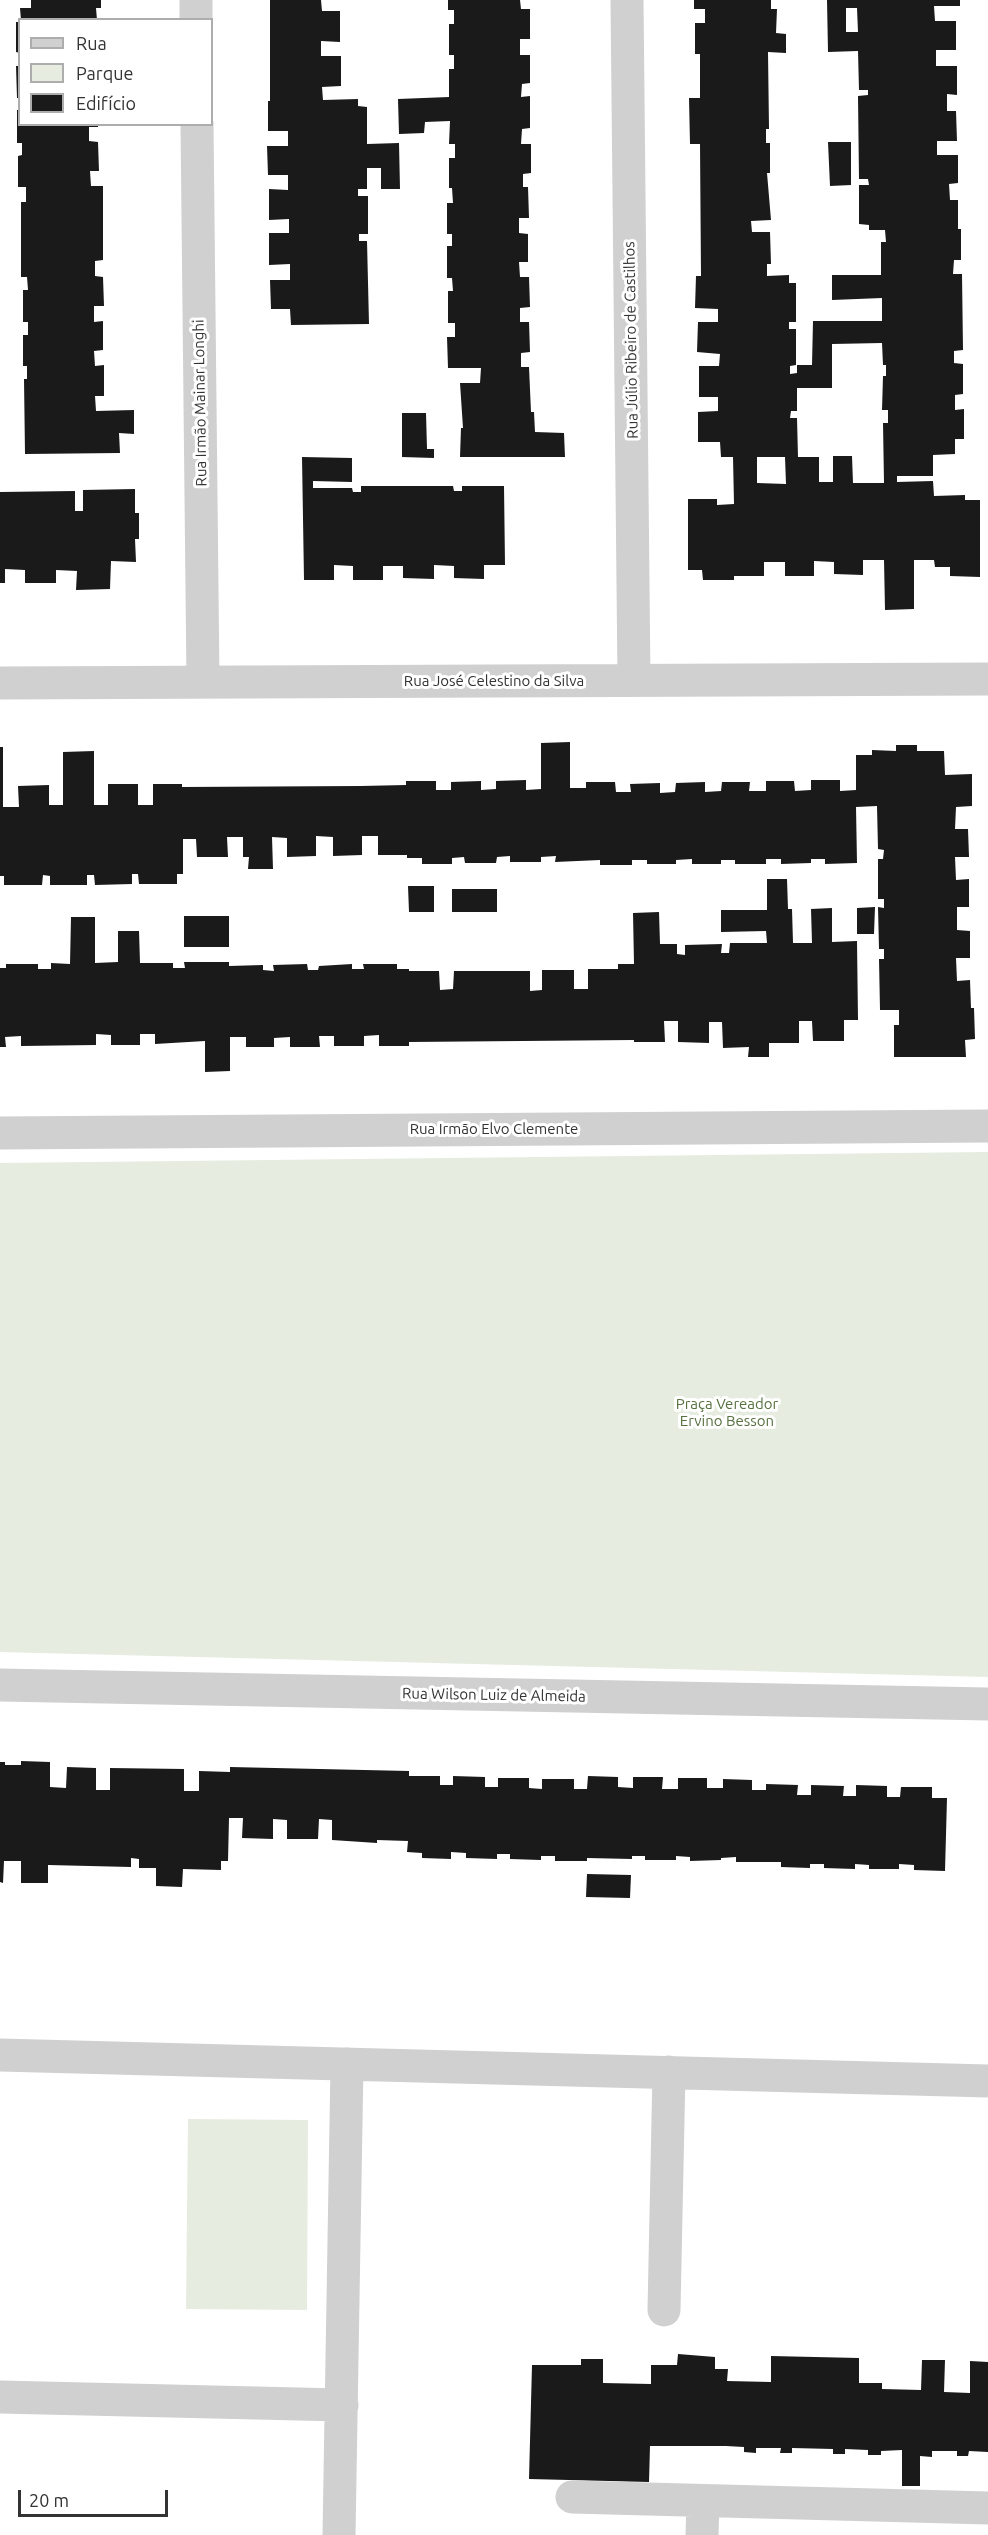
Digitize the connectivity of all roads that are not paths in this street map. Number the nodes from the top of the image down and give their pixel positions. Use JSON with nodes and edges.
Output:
{"nodes":[{"id":1,"x":196,"y":0,"type":"edge"},
{"id":2,"x":627,"y":0,"type":"edge"},
{"id":3,"x":196,"y":18,"type":"edge"},
{"id":4,"x":197,"y":126,"type":"edge"},
{"id":5,"x":988,"y":679,"type":"edge"},
{"id":6,"x":634,"y":680,"type":"junction"},
{"id":7,"x":203,"y":682,"type":"junction"},
{"id":8,"x":0,"y":683,"type":"edge"},
{"id":9,"x":988,"y":1126,"type":"edge"},
{"id":10,"x":0,"y":1133,"type":"edge"},
{"id":11,"x":0,"y":1685,"type":"edge"},
{"id":12,"x":988,"y":1704,"type":"edge"},
{"id":13,"x":0,"y":2055,"type":"edge"},
{"id":14,"x":347,"y":2064,"type":"junction"},
{"id":15,"x":669,"y":2072,"type":"junction"},
{"id":16,"x":988,"y":2081,"type":"edge"},
{"id":17,"x":664,"y":2310,"type":"dead end"},
{"id":18,"x":0,"y":2397,"type":"edge"},
{"id":19,"x":342,"y":2405,"type":"junction"},
{"id":20,"x":572,"y":2498,"type":"dead end"},
{"id":21,"x":703,"y":2500,"type":"junction"},
{"id":22,"x":988,"y":2508,"type":"edge"},
{"id":23,"x":339,"y":2535,"type":"edge"},
{"id":24,"x":702,"y":2535,"type":"edge"}],
"edges":[{"from":1,"to":3,"type":"street"},
{"from":2,"to":6,"type":"street","name":"Rua Júlio Ribeiro de Castilhos"},
{"from":4,"to":7,"type":"street","name":"Rua Irmão Mainar Longhi"},
{"from":5,"to":6,"type":"street","name":"Rua José Celestino da Silva"},
{"from":6,"to":7,"type":"street","name":"Rua José Celestino da Silva"},
{"from":7,"to":8,"type":"street","name":"Rua José Celestino da Silva"},
{"from":9,"to":10,"type":"street","name":"Rua Irmão Elvo Clemente"},
{"from":11,"to":12,"type":"street","name":"Rua Wilson Luiz de Almeida"},
{"from":13,"to":14,"type":"street"},
{"from":14,"to":15,"type":"street"},
{"from":14,"to":19,"type":"street"},
{"from":15,"to":16,"type":"street"},
{"from":15,"to":17,"type":"street"},
{"from":18,"to":19,"type":"street"},
{"from":19,"to":23,"type":"street"},
{"from":20,"to":21,"type":"street"},
{"from":21,"to":22,"type":"street"},
{"from":21,"to":24,"type":"street"}]}
